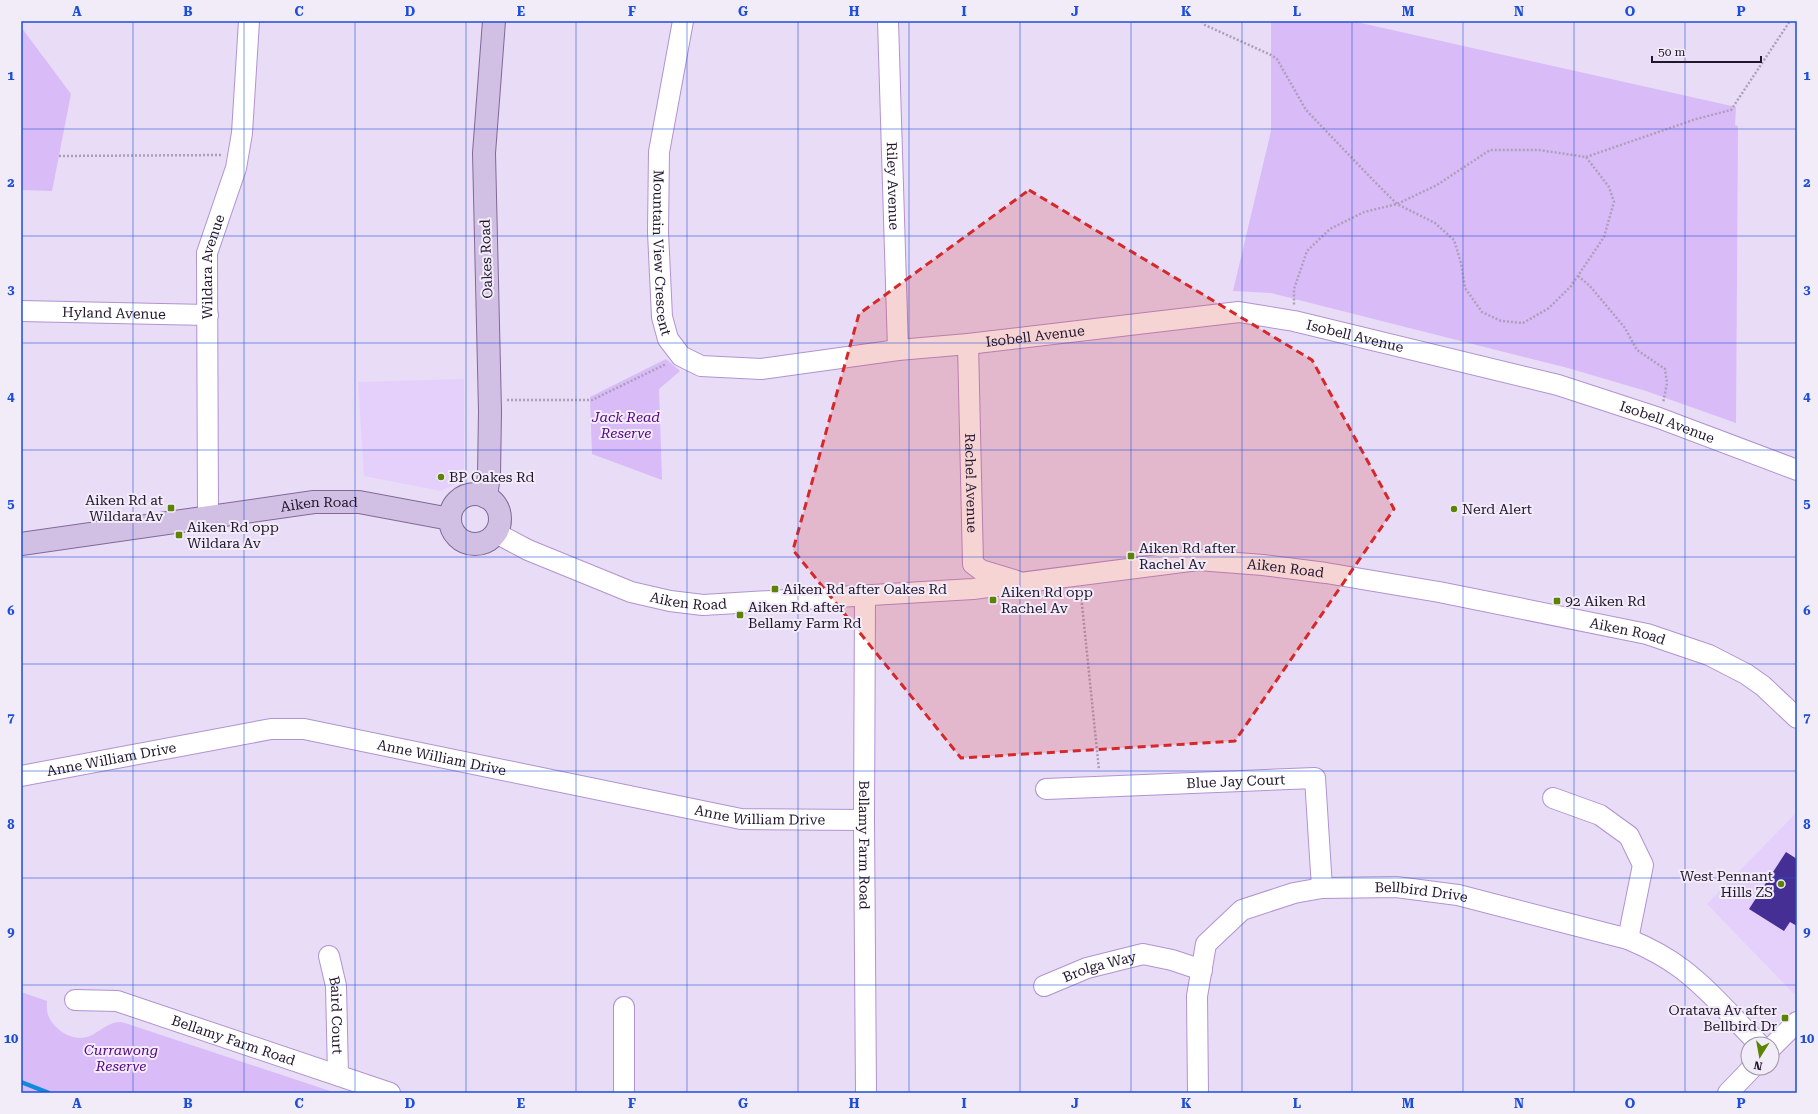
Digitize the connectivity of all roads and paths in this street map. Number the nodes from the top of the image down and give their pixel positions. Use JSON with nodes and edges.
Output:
{"nodes":[{"id":1,"x":249,"y":21,"type":"edge"},
{"id":2,"x":494,"y":21,"type":"edge"},
{"id":3,"x":683,"y":21,"type":"edge"},
{"id":4,"x":888,"y":21,"type":"edge"},
{"id":5,"x":1202,"y":21,"type":"edge"},
{"id":6,"x":1790,"y":21,"type":"edge"},
{"id":7,"x":238,"y":155,"type":"junction"},
{"id":8,"x":59,"y":156,"type":"dead end"},
{"id":9,"x":1586,"y":157,"type":"junction"},
{"id":10,"x":1397,"y":204,"type":"junction"},
{"id":11,"x":1578,"y":276,"type":"junction"},
{"id":12,"x":21,"y":312,"type":"edge"},
{"id":13,"x":208,"y":315,"type":"junction"},
{"id":14,"x":1294,"y":321,"type":"junction"},
{"id":15,"x":968,"y":344,"type":"junction"},
{"id":16,"x":898,"y":350,"type":"junction"},
{"id":17,"x":681,"y":356,"type":"junction"},
{"id":18,"x":490,"y":400,"type":"junction"},
{"id":19,"x":1659,"y":418,"type":"junction"},
{"id":20,"x":1797,"y":470,"type":"edge"},
{"id":21,"x":486,"y":497,"type":"junction"},
{"id":22,"x":208,"y":518,"type":"junction"},
{"id":23,"x":450,"y":519,"type":"junction"},
{"id":24,"x":496,"y":533,"type":"junction"},
{"id":25,"x":21,"y":544,"type":"edge"},
{"id":26,"x":1027,"y":583,"type":"junction"},
{"id":27,"x":1081,"y":594,"type":"dead end"},
{"id":28,"x":865,"y":596,"type":"junction"},
{"id":29,"x":1797,"y":718,"type":"edge"},
{"id":30,"x":21,"y":776,"type":"edge"},
{"id":31,"x":1101,"y":787,"type":"junction"},
{"id":32,"x":1046,"y":789,"type":"dead end"},
{"id":33,"x":1553,"y":798,"type":"dead end"},
{"id":34,"x":864,"y":820,"type":"junction"},
{"id":35,"x":1322,"y":888,"type":"junction"},
{"id":36,"x":1628,"y":938,"type":"junction"},
{"id":37,"x":329,"y":956,"type":"dead end"},
{"id":38,"x":1202,"y":970,"type":"junction"},
{"id":39,"x":1044,"y":986,"type":"dead end"},
{"id":40,"x":75,"y":1000,"type":"dead end"},
{"id":41,"x":624,"y":1007,"type":"dead end"},
{"id":42,"x":1797,"y":1022,"type":"edge"},
{"id":43,"x":1751,"y":1036,"type":"edge"},
{"id":44,"x":1780,"y":1039,"type":"edge"},
{"id":45,"x":338,"y":1075,"type":"junction"},
{"id":46,"x":1744,"y":1076,"type":"edge"},
{"id":47,"x":390,"y":1093,"type":"edge"},
{"id":48,"x":624,"y":1093,"type":"edge"},
{"id":49,"x":866,"y":1093,"type":"edge"},
{"id":50,"x":1198,"y":1093,"type":"edge"},
{"id":51,"x":1728,"y":1093,"type":"edge"}],
"edges":[{"from":1,"to":7,"type":"street","name":"Wildara Avenue"},
{"from":2,"to":18,"type":"main road","name":"Oakes Road"},
{"from":3,"to":17,"type":"street","name":"Mountain View Crescent"},
{"from":4,"to":16,"type":"street","name":"Riley Avenue"},
{"from":5,"to":10,"type":"path"},
{"from":6,"to":9,"type":"path"},
{"from":7,"to":8,"type":"path"},
{"from":7,"to":13,"type":"street","name":"Wildara Avenue"},
{"from":9,"to":10,"type":"path"},
{"from":9,"to":11,"type":"path"},
{"from":10,"to":11,"type":"path"},
{"from":10,"to":14,"type":"path"},
{"from":11,"to":19,"type":"path"},
{"from":12,"to":13,"type":"street","name":"Hyland Avenue"},
{"from":13,"to":22,"type":"street","name":"Wildara Avenue"},
{"from":14,"to":15,"type":"street","name":"Isobell Avenue"},
{"from":14,"to":19,"type":"street","name":"Isobell Avenue"},
{"from":15,"to":16,"type":"street","name":"Isobell Avenue"},
{"from":15,"to":26,"type":"street","name":"Rachel Avenue"},
{"from":16,"to":17,"type":"street","name":"Mountain View Crescent"},
{"from":17,"to":18,"type":"path"},
{"from":18,"to":21,"type":"main road","name":"Oakes Road"},
{"from":19,"to":20,"type":"street","name":"Isobell Avenue"},
{"from":21,"to":23,"type":"main road"},
{"from":21,"to":24,"type":"main road"},
{"from":22,"to":23,"type":"main road","name":"Aiken Road"},
{"from":22,"to":25,"type":"main road","name":"Aiken Road"},
{"from":23,"to":24,"type":"main road"},
{"from":24,"to":28,"type":"street","name":"Aiken Road"},
{"from":26,"to":28,"type":"street","name":"Aiken Road"},
{"from":26,"to":29,"type":"street","name":"Aiken Road"},
{"from":27,"to":31,"type":"path"},
{"from":28,"to":34,"type":"street","name":"Bellamy Farm Road"},
{"from":30,"to":34,"type":"street","name":"Anne William Drive"},
{"from":31,"to":32,"type":"street","name":"Blue Jay Court"},
{"from":31,"to":35,"type":"street","name":"Blue Jay Court"},
{"from":33,"to":36,"type":"street"},
{"from":34,"to":49,"type":"street","name":"Bellamy Farm Road"},
{"from":35,"to":36,"type":"street","name":"Bellbird Drive"},
{"from":35,"to":38,"type":"street","name":"Bellbird Drive"},
{"from":36,"to":43,"type":"street","name":"Bellbird Drive"},
{"from":37,"to":45,"type":"street","name":"Baird Court"},
{"from":38,"to":39,"type":"street","name":"Brolga Way"},
{"from":38,"to":50,"type":"street","name":"Bellbird Drive"},
{"from":40,"to":45,"type":"street","name":"Bellamy Farm Road"},
{"from":41,"to":48,"type":"street"},
{"from":42,"to":44,"type":"street"},
{"from":45,"to":47,"type":"street","name":"Bellamy Farm Road"},
{"from":46,"to":51,"type":"street"}]}
